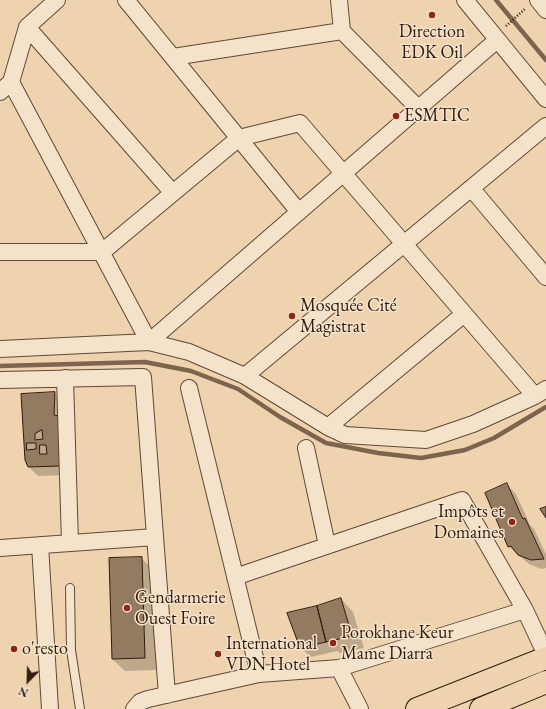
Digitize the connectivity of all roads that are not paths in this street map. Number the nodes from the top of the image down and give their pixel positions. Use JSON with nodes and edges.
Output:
{"nodes":[{"id":1,"x":57,"y":0,"type":"edge"},
{"id":2,"x":126,"y":0,"type":"edge"},
{"id":3,"x":339,"y":0,"type":"edge"},
{"id":4,"x":466,"y":0,"type":"edge"},
{"id":5,"x":538,"y":0,"type":"edge"},
{"id":6,"x":546,"y":10,"type":"edge"},
{"id":7,"x":27,"y":27,"type":"junction"},
{"id":8,"x":342,"y":31,"type":"junction"},
{"id":9,"x":499,"y":35,"type":"junction"},
{"id":10,"x":173,"y":57,"type":"junction"},
{"id":11,"x":5,"y":87,"type":"edge"},
{"id":12,"x":546,"y":99,"type":"edge"},
{"id":13,"x":418,"y":108,"type":"junction"},
{"id":14,"x":546,"y":126,"type":"edge"},
{"id":15,"x":239,"y":138,"type":"junction"},
{"id":16,"x":343,"y":173,"type":"junction"},
{"id":17,"x":471,"y":188,"type":"junction"},
{"id":18,"x":172,"y":192,"type":"junction"},
{"id":19,"x":299,"y":212,"type":"junction"},
{"id":20,"x":404,"y":244,"type":"junction"},
{"id":21,"x":0,"y":252,"type":"edge"},
{"id":22,"x":102,"y":252,"type":"junction"},
{"id":23,"x":546,"y":277,"type":"edge"},
{"id":24,"x":464,"y":314,"type":"junction"},
{"id":25,"x":149,"y":342,"type":"junction"},
{"id":26,"x":0,"y":349,"type":"edge"},
{"id":27,"x":245,"y":376,"type":"junction"},
{"id":28,"x":65,"y":378,"type":"junction"},
{"id":29,"x":0,"y":380,"type":"edge"},
{"id":30,"x":189,"y":388,"type":"dead end"},
{"id":31,"x":540,"y":392,"type":"edge"},
{"id":32,"x":328,"y":428,"type":"junction"},
{"id":33,"x":306,"y":448,"type":"dead end"},
{"id":34,"x":155,"y":537,"type":"junction"},
{"id":35,"x":70,"y":543,"type":"junction"},
{"id":36,"x":40,"y":545,"type":"junction"},
{"id":37,"x":327,"y":545,"type":"junction"},
{"id":38,"x":0,"y":548,"type":"edge"},
{"id":39,"x":235,"y":577,"type":"junction"},
{"id":40,"x":70,"y":588,"type":"dead end"},
{"id":41,"x":525,"y":610,"type":"junction"},
{"id":42,"x":546,"y":655,"type":"edge"},
{"id":43,"x":546,"y":658,"type":"edge"},
{"id":44,"x":339,"y":668,"type":"junction"},
{"id":45,"x":259,"y":674,"type":"junction"},
{"id":46,"x":546,"y":682,"type":"edge"},
{"id":47,"x":167,"y":694,"type":"junction"},
{"id":48,"x":50,"y":709,"type":"edge"},
{"id":49,"x":80,"y":709,"type":"edge"},
{"id":50,"x":134,"y":709,"type":"edge"},
{"id":51,"x":360,"y":709,"type":"edge"},
{"id":52,"x":417,"y":709,"type":"edge"},
{"id":53,"x":481,"y":709,"type":"edge"}],
"edges":[{"from":1,"to":7,"type":"street"},
{"from":2,"to":10,"type":"street"},
{"from":3,"to":8,"type":"street"},
{"from":4,"to":9,"type":"street"},
{"from":5,"to":6,"type":"street"},
{"from":7,"to":11,"type":"street"},
{"from":7,"to":18,"type":"street"},
{"from":8,"to":10,"type":"street"},
{"from":8,"to":13,"type":"street"},
{"from":9,"to":12,"type":"street"},
{"from":9,"to":13,"type":"street"},
{"from":10,"to":15,"type":"street"},
{"from":11,"to":22,"type":"street"},
{"from":13,"to":16,"type":"street"},
{"from":14,"to":17,"type":"street"},
{"from":15,"to":16,"type":"street"},
{"from":15,"to":18,"type":"street"},
{"from":15,"to":19,"type":"street"},
{"from":16,"to":19,"type":"street"},
{"from":16,"to":20,"type":"street"},
{"from":17,"to":20,"type":"street"},
{"from":17,"to":23,"type":"street"},
{"from":18,"to":22,"type":"street"},
{"from":19,"to":25,"type":"street"},
{"from":20,"to":24,"type":"street"},
{"from":20,"to":27,"type":"street"},
{"from":21,"to":22,"type":"street"},
{"from":22,"to":25,"type":"street"},
{"from":24,"to":31,"type":"street"},
{"from":24,"to":32,"type":"street"},
{"from":25,"to":26,"type":"street"},
{"from":25,"to":27,"type":"street"},
{"from":27,"to":32,"type":"street"},
{"from":28,"to":29,"type":"street"},
{"from":28,"to":34,"type":"street"},
{"from":28,"to":35,"type":"street"},
{"from":30,"to":39,"type":"street"},
{"from":31,"to":32,"type":"street"},
{"from":33,"to":37,"type":"street"},
{"from":34,"to":35,"type":"street"},
{"from":34,"to":47,"type":"street"},
{"from":35,"to":36,"type":"street"},
{"from":36,"to":38,"type":"street"},
{"from":36,"to":48,"type":"street"},
{"from":37,"to":39,"type":"street"},
{"from":37,"to":41,"type":"street"},
{"from":39,"to":45,"type":"street"},
{"from":40,"to":49,"type":"lane"},
{"from":41,"to":42,"type":"street"},
{"from":41,"to":44,"type":"street"},
{"from":43,"to":52,"type":"highway"},
{"from":44,"to":45,"type":"street"},
{"from":44,"to":51,"type":"street"},
{"from":45,"to":47,"type":"street"},
{"from":46,"to":53,"type":"highway"},
{"from":47,"to":50,"type":"street"}]}
